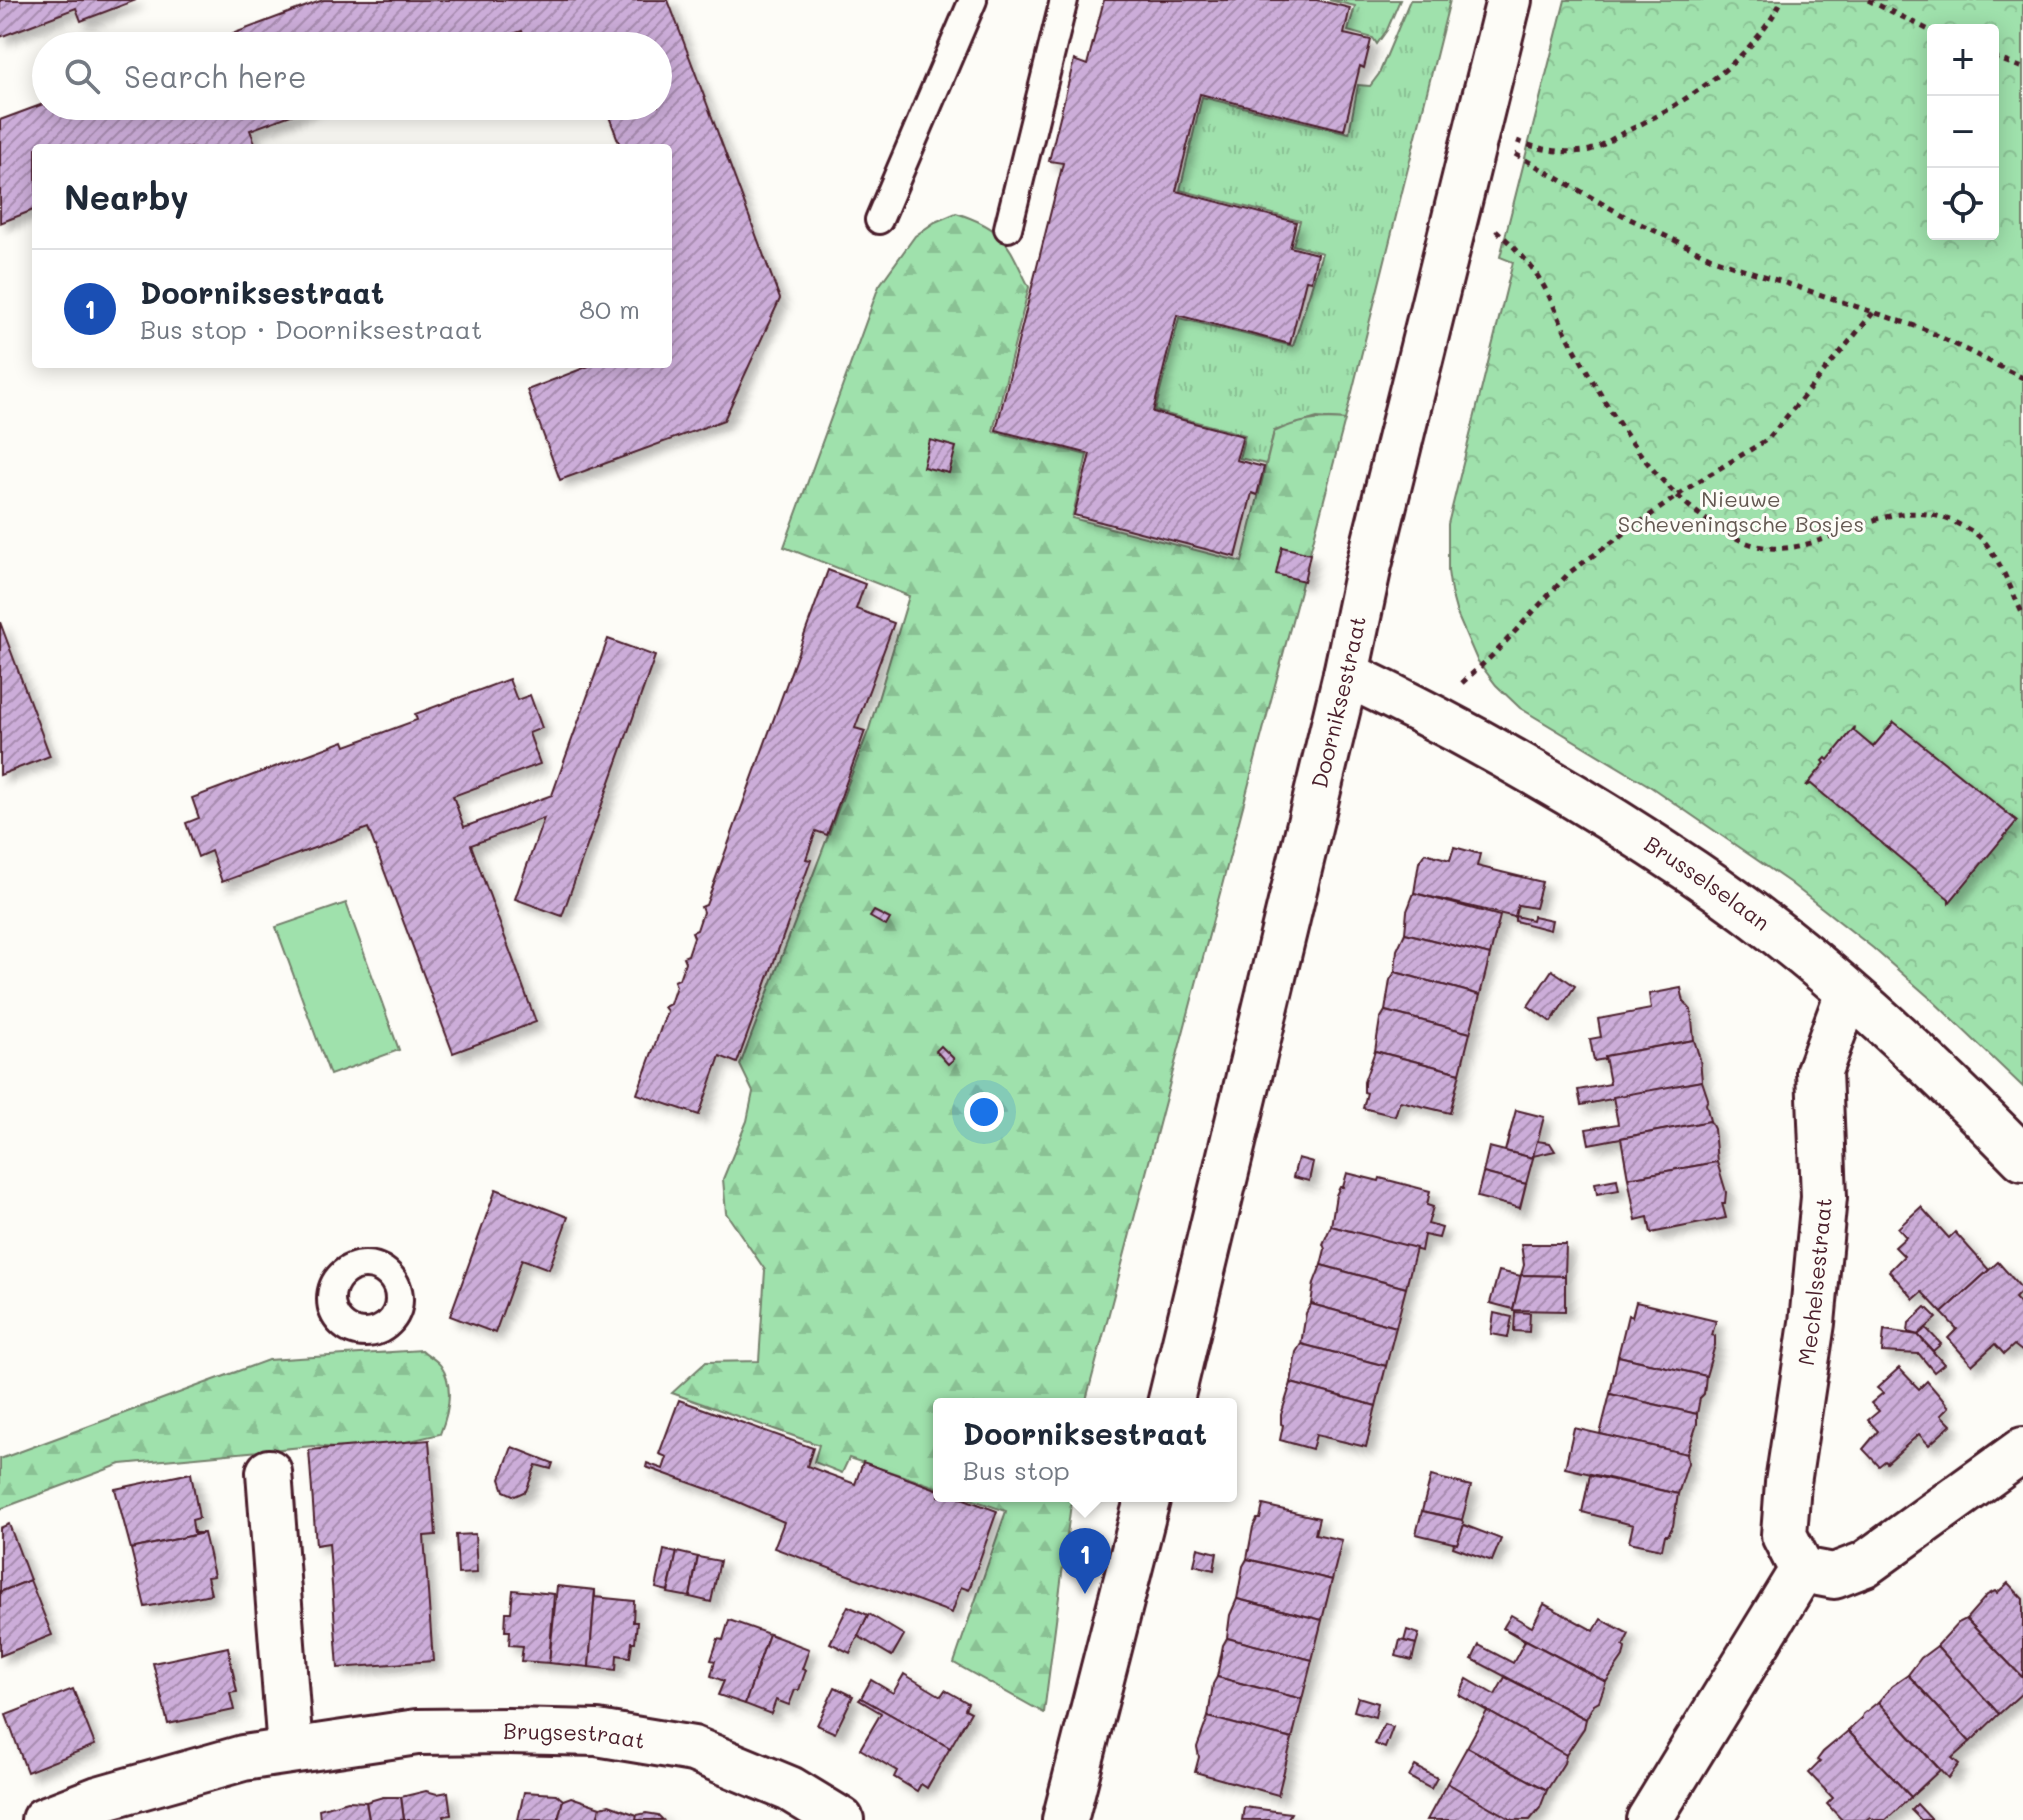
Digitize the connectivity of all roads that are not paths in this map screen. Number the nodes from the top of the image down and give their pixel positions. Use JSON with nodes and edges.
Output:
{"nodes":[{"id":1,"x":973,"y":0,"type":"edge"},
{"id":2,"x":1064,"y":0,"type":"edge"},
{"id":3,"x":1509,"y":0,"type":"edge"},
{"id":4,"x":879,"y":220,"type":"dead end"},
{"id":5,"x":1008,"y":228,"type":"dead end"},
{"id":6,"x":1346,"y":674,"type":"junction"},
{"id":7,"x":1848,"y":993,"type":"junction"},
{"id":8,"x":2023,"y":1158,"type":"edge"},
{"id":9,"x":1171,"y":1398,"type":"edge"},
{"id":10,"x":2023,"y":1450,"type":"edge"},
{"id":11,"x":269,"y":1472,"type":"dead end"},
{"id":12,"x":1146,"y":1502,"type":"edge"},
{"id":13,"x":1802,"y":1570,"type":"junction"},
{"id":14,"x":290,"y":1750,"type":"junction"},
{"id":15,"x":44,"y":1820,"type":"edge"},
{"id":16,"x":841,"y":1820,"type":"edge"},
{"id":17,"x":1065,"y":1820,"type":"edge"},
{"id":18,"x":1649,"y":1820,"type":"edge"}],
"edges":[{"from":1,"to":4,"type":"lane"},
{"from":2,"to":5,"type":"lane"},
{"from":3,"to":6,"type":"street","name":"Doorniksestraat"},
{"from":6,"to":7,"type":"street","name":"Brusselselaan"},
{"from":6,"to":9,"type":"street","name":"Doorniksestraat"},
{"from":7,"to":8,"type":"street","name":"Brusselselaan"},
{"from":7,"to":13,"type":"street","name":"Mechelsestraat"},
{"from":10,"to":13,"type":"street"},
{"from":11,"to":14,"type":"street"},
{"from":12,"to":17,"type":"street"},
{"from":13,"to":18,"type":"street"},
{"from":14,"to":15,"type":"street","name":"Brugsestraat"},
{"from":14,"to":16,"type":"street","name":"Brugsestraat"}]}
